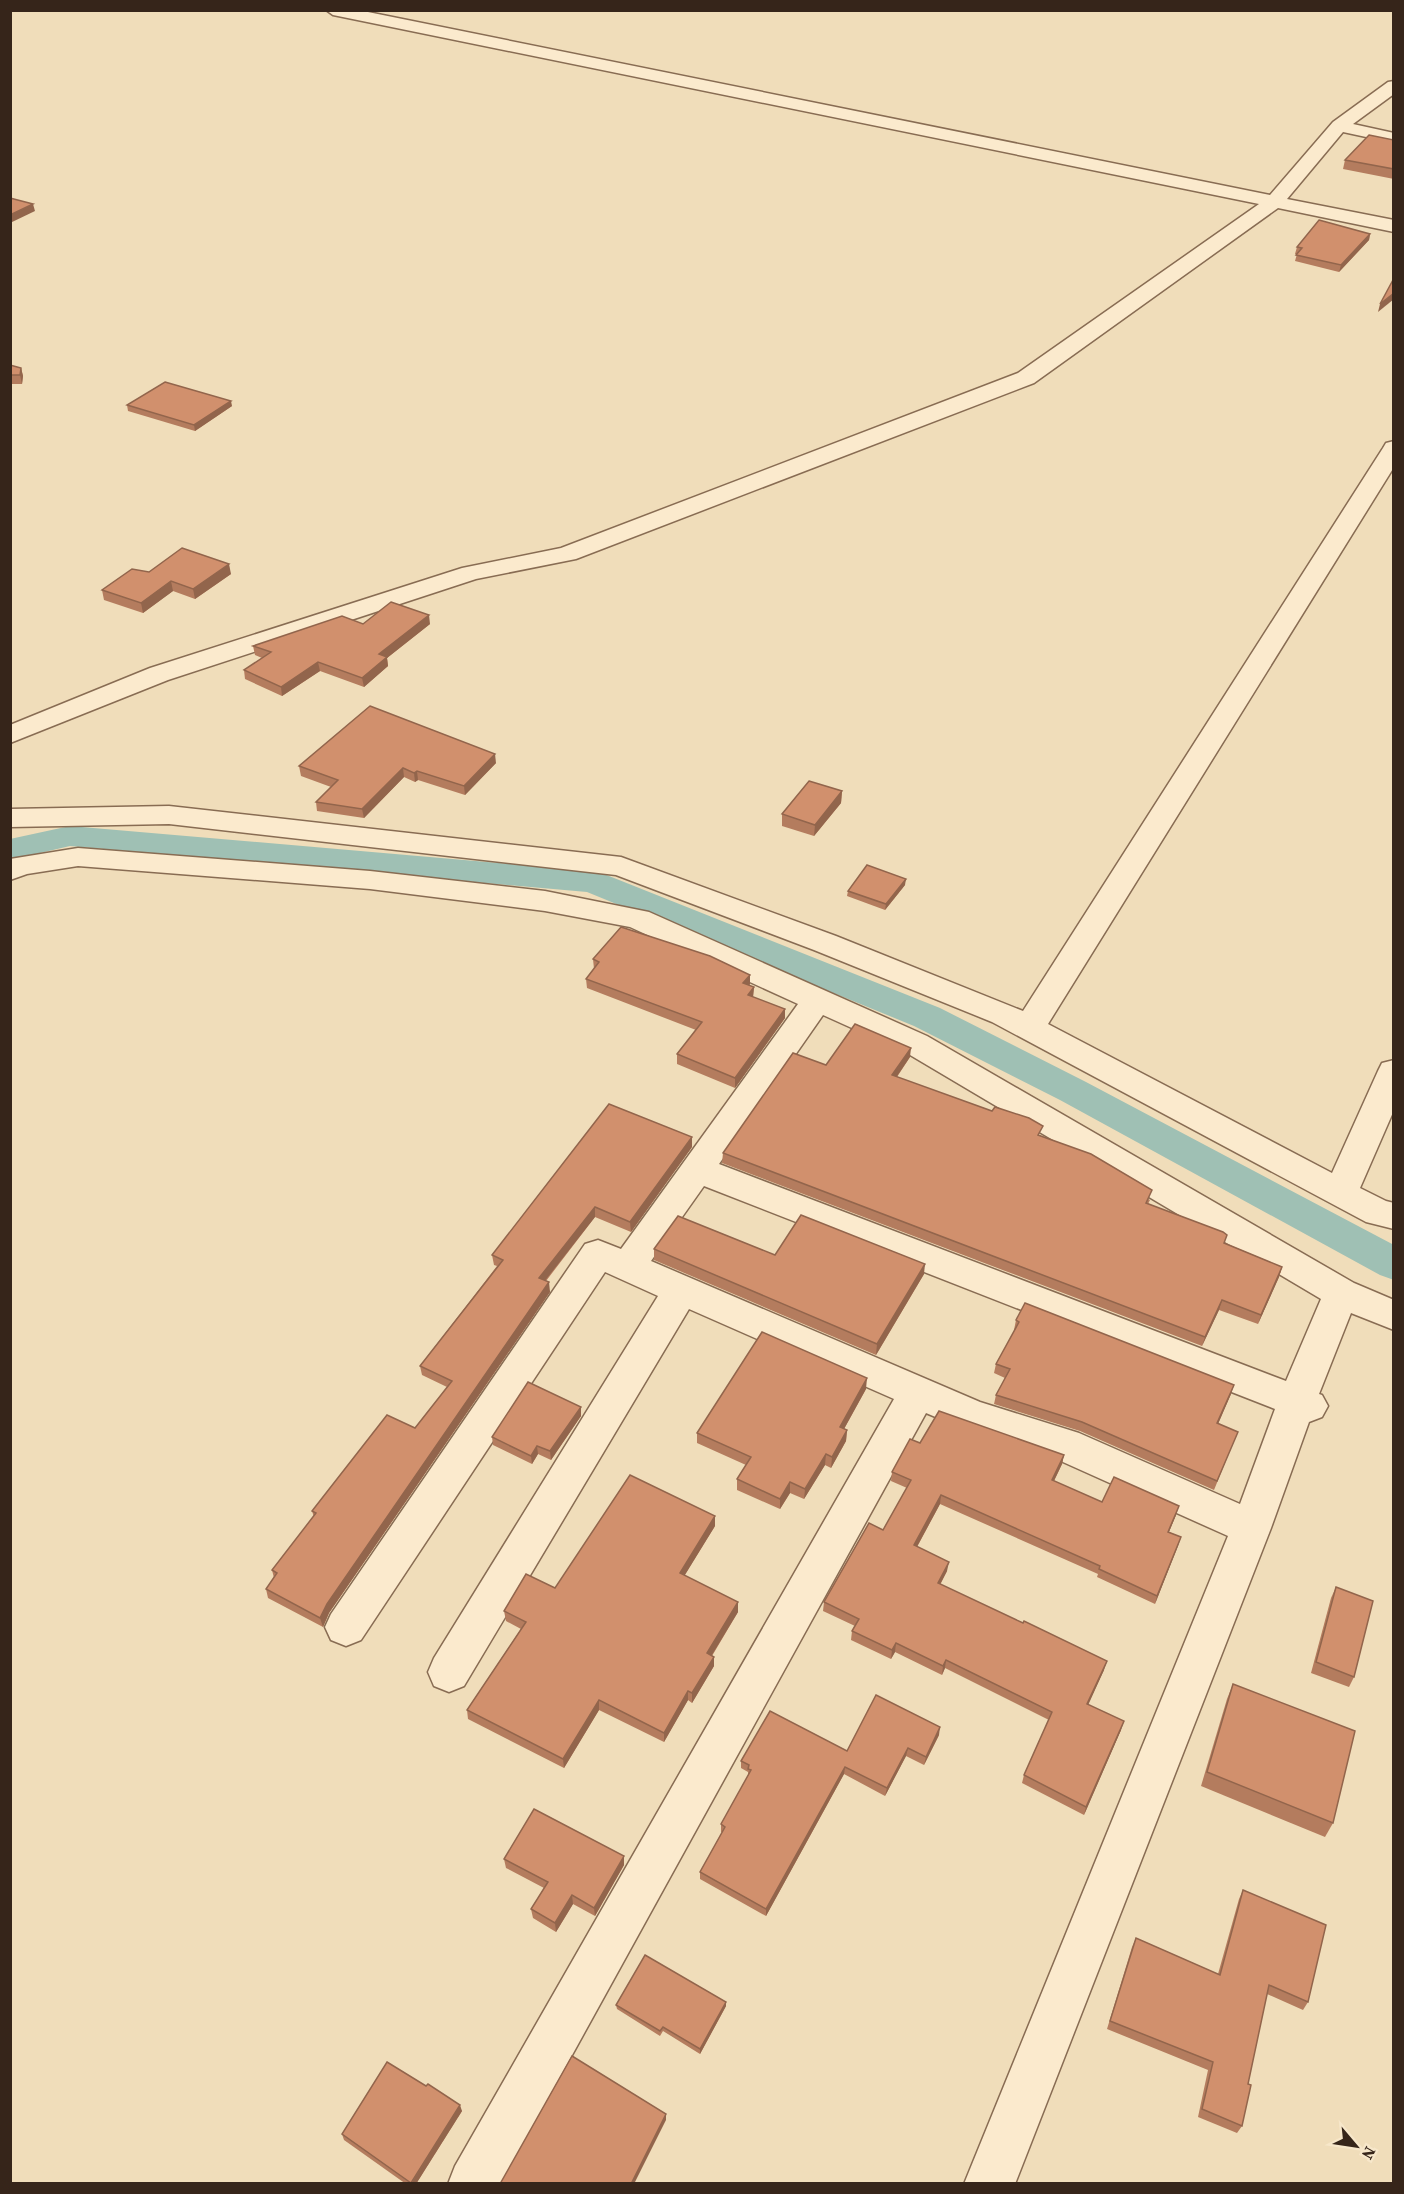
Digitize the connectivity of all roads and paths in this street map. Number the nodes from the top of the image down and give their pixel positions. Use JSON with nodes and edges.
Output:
{"nodes":[{"id":1,"x":333,"y":10,"type":"edge"},
{"id":2,"x":1394,"y":86,"type":"edge"},
{"id":3,"x":1339,"y":126,"type":"junction"},
{"id":4,"x":1394,"y":138,"type":"edge"},
{"id":5,"x":1274,"y":202,"type":"junction"},
{"id":6,"x":1394,"y":226,"type":"edge"},
{"id":7,"x":1394,"y":448,"type":"edge"},
{"id":8,"x":10,"y":735,"type":"edge"},
{"id":9,"x":10,"y":818,"type":"edge"},
{"id":10,"x":10,"y":871,"type":"edge"},
{"id":11,"x":818,"y":999,"type":"junction"},
{"id":12,"x":1029,"y":1028,"type":"junction"},
{"id":13,"x":1394,"y":1071,"type":"edge"},
{"id":14,"x":696,"y":1169,"type":"junction"},
{"id":15,"x":1340,"y":1193,"type":"junction"},
{"id":16,"x":1394,"y":1216,"type":"edge"},
{"id":17,"x":627,"y":1267,"type":"junction"},
{"id":18,"x":681,"y":1290,"type":"junction"},
{"id":19,"x":1341,"y":1293,"type":"junction"},
{"id":20,"x":1394,"y":1316,"type":"edge"},
{"id":21,"x":918,"y":1392,"type":"junction"},
{"id":22,"x":1303,"y":1404,"type":"junction"},
{"id":23,"x":1251,"y":1528,"type":"junction"},
{"id":24,"x":346,"y":1627,"type":"dead end"},
{"id":25,"x":449,"y":1672,"type":"dead end"},
{"id":26,"x":473,"y":2184,"type":"edge"},
{"id":27,"x":989,"y":2184,"type":"edge"}],
"edges":[{"from":1,"to":5,"type":"street"},
{"from":2,"to":3,"type":"street"},
{"from":3,"to":4,"type":"street"},
{"from":3,"to":5,"type":"street"},
{"from":5,"to":6,"type":"street"},
{"from":5,"to":8,"type":"street"},
{"from":7,"to":12,"type":"street"},
{"from":9,"to":12,"type":"street"},
{"from":10,"to":11,"type":"street"},
{"from":11,"to":14,"type":"street"},
{"from":11,"to":19,"type":"street"},
{"from":12,"to":15,"type":"street"},
{"from":13,"to":15,"type":"street"},
{"from":14,"to":17,"type":"street"},
{"from":14,"to":22,"type":"street"},
{"from":15,"to":16,"type":"street"},
{"from":17,"to":18,"type":"street"},
{"from":17,"to":24,"type":"street"},
{"from":18,"to":21,"type":"street"},
{"from":18,"to":25,"type":"street"},
{"from":19,"to":20,"type":"street"},
{"from":19,"to":22,"type":"street"},
{"from":21,"to":23,"type":"street"},
{"from":21,"to":26,"type":"street"},
{"from":22,"to":23,"type":"street"},
{"from":23,"to":27,"type":"street"}]}
